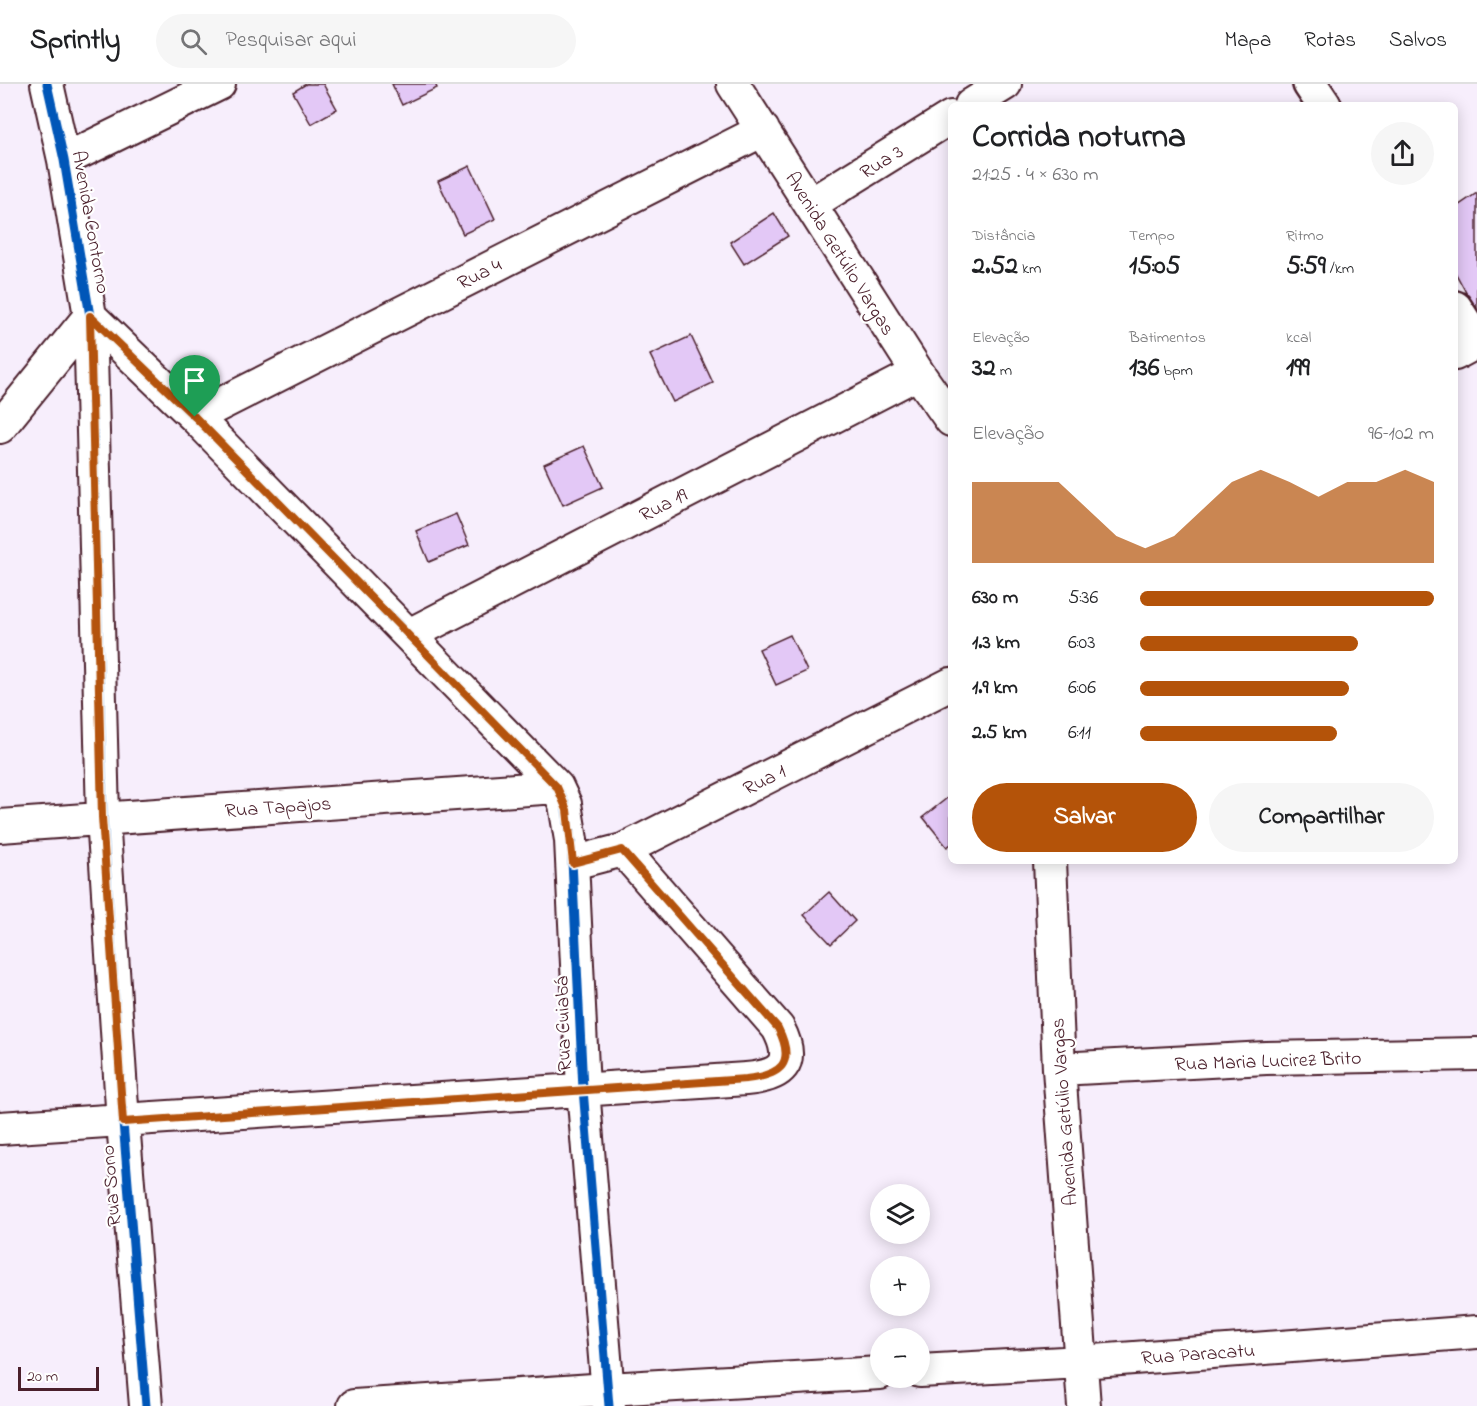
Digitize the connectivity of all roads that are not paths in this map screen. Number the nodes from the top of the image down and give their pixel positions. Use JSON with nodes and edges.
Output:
{"nodes":[{"id":1,"x":47,"y":84,"type":"edge"},
{"id":2,"x":219,"y":84,"type":"edge"},
{"id":3,"x":733,"y":84,"type":"edge"},
{"id":4,"x":1005,"y":84,"type":"edge"},
{"id":5,"x":1310,"y":84,"type":"edge"},
{"id":6,"x":976,"y":102,"type":"edge"},
{"id":7,"x":1322,"y":102,"type":"edge"},
{"id":8,"x":948,"y":119,"type":"edge"},
{"id":9,"x":763,"y":130,"type":"junction"},
{"id":10,"x":64,"y":160,"type":"junction"},
{"id":11,"x":811,"y":204,"type":"junction"},
{"id":12,"x":1458,"y":313,"type":"edge"},
{"id":13,"x":90,"y":316,"type":"junction"},
{"id":14,"x":1477,"y":342,"type":"edge"},
{"id":15,"x":1458,"y":352,"type":"edge"},
{"id":16,"x":918,"y":373,"type":"junction"},
{"id":17,"x":10,"y":398,"type":"edge"},
{"id":18,"x":948,"y":416,"type":"edge"},
{"id":19,"x":195,"y":417,"type":"junction"},
{"id":20,"x":0,"y":427,"type":"edge"},
{"id":21,"x":409,"y":635,"type":"junction"},
{"id":22,"x":948,"y":686,"type":"edge"},
{"id":23,"x":557,"y":787,"type":"junction"},
{"id":24,"x":102,"y":817,"type":"junction"},
{"id":25,"x":0,"y":826,"type":"edge"},
{"id":26,"x":622,"y":850,"type":"junction"},
{"id":27,"x":573,"y":863,"type":"junction"},
{"id":28,"x":1050,"y":864,"type":"edge"},
{"id":29,"x":1477,"y":1054,"type":"edge"},
{"id":30,"x":1059,"y":1069,"type":"junction"},
{"id":31,"x":583,"y":1089,"type":"junction"},
{"id":32,"x":123,"y":1122,"type":"junction"},
{"id":33,"x":0,"y":1128,"type":"edge"},
{"id":34,"x":1477,"y":1332,"type":"edge"},
{"id":35,"x":1082,"y":1362,"type":"junction"},
{"id":36,"x":930,"y":1370,"type":"edge"},
{"id":37,"x":870,"y":1375,"type":"edge"},
{"id":38,"x":609,"y":1397,"type":"edge"},
{"id":39,"x":146,"y":1406,"type":"edge"},
{"id":40,"x":354,"y":1406,"type":"edge"},
{"id":41,"x":1084,"y":1406,"type":"edge"}],
"edges":[{"from":1,"to":10,"type":"street","name":"Avenida Contorno"},
{"from":2,"to":10,"type":"street"},
{"from":3,"to":9,"type":"street","name":"Avenida Getúlio Vargas"},
{"from":4,"to":6,"type":"street"},
{"from":5,"to":7,"type":"street"},
{"from":8,"to":11,"type":"street","name":"Rua 3"},
{"from":9,"to":11,"type":"street","name":"Avenida Getúlio Vargas"},
{"from":9,"to":19,"type":"street","name":"Rua 4"},
{"from":10,"to":13,"type":"street","name":"Avenida Contorno"},
{"from":11,"to":16,"type":"street","name":"Avenida Getúlio Vargas"},
{"from":12,"to":14,"type":"street"},
{"from":13,"to":17,"type":"street"},
{"from":13,"to":19,"type":"street","name":"Avenida Contorno"},
{"from":13,"to":24,"type":"street","name":"Rua Sono"},
{"from":14,"to":15,"type":"street"},
{"from":16,"to":18,"type":"street","name":"Avenida Getúlio Vargas"},
{"from":16,"to":21,"type":"street","name":"Rua 19"},
{"from":17,"to":20,"type":"street"},
{"from":19,"to":21,"type":"street","name":"Avenida Contorno"},
{"from":21,"to":23,"type":"street","name":"Avenida Contorno"},
{"from":22,"to":26,"type":"street","name":"Rua 1"},
{"from":23,"to":24,"type":"street","name":"Rua Tapajos"},
{"from":23,"to":27,"type":"street","name":"Rua Cuiabá"},
{"from":24,"to":25,"type":"street","name":"Rua Tapajos"},
{"from":24,"to":32,"type":"street","name":"Rua Sono"},
{"from":26,"to":27,"type":"street","name":"Rua 1"},
{"from":26,"to":31,"type":"street"},
{"from":27,"to":31,"type":"street","name":"Rua Cuiabá"},
{"from":28,"to":30,"type":"street","name":"Avenida Getúlio Vargas"},
{"from":29,"to":30,"type":"street","name":"Rua Maria Lucirez Brito"},
{"from":30,"to":35,"type":"street","name":"Avenida Getúlio Vargas"},
{"from":31,"to":32,"type":"street"},
{"from":31,"to":38,"type":"street","name":"Rua Cuiabá"},
{"from":32,"to":33,"type":"street"},
{"from":32,"to":39,"type":"street","name":"Rua Sono"},
{"from":34,"to":35,"type":"street","name":"Rua Paracatu"},
{"from":35,"to":36,"type":"street","name":"Rua Paracatu"},
{"from":35,"to":41,"type":"street","name":"Avenida Getúlio Vargas"},
{"from":37,"to":38,"type":"street"},
{"from":38,"to":40,"type":"street"}]}
